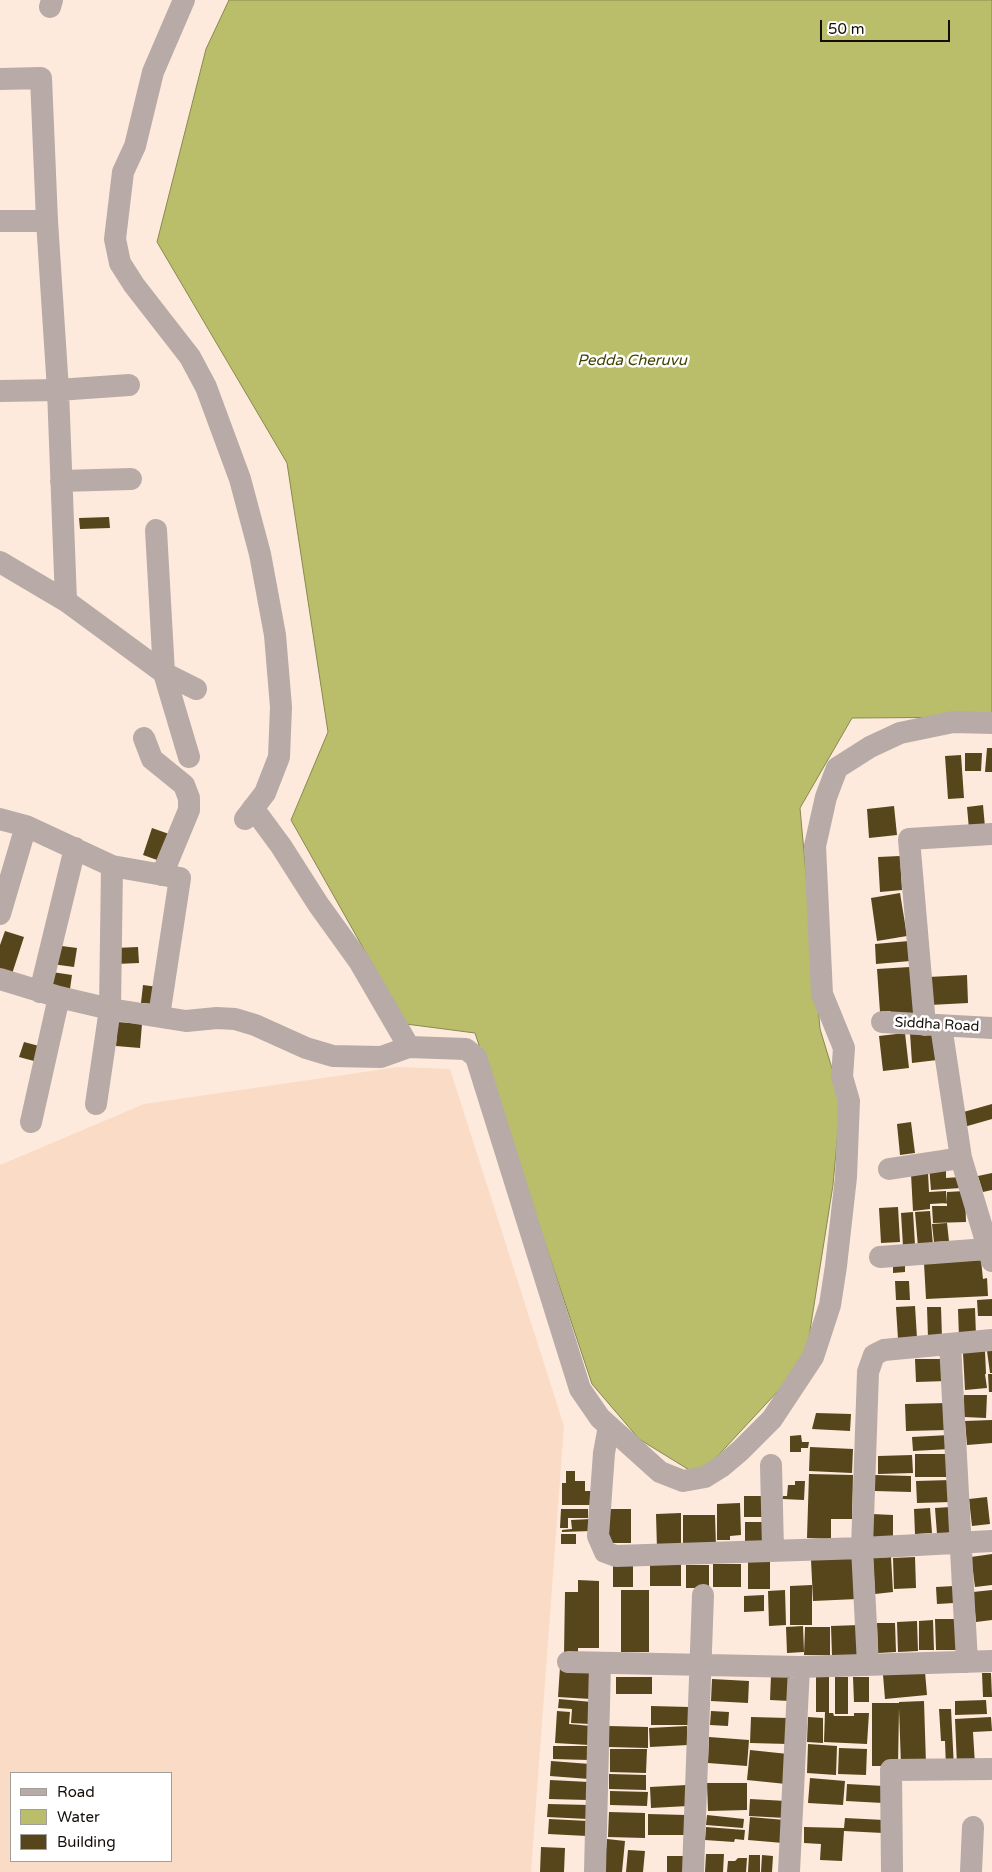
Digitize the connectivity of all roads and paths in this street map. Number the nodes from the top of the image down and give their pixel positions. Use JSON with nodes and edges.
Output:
{"nodes":[{"id":1,"x":184,"y":0,"type":"edge"},
{"id":2,"x":0,"y":79,"type":"edge"},
{"id":3,"x":0,"y":221,"type":"edge"},
{"id":4,"x":47,"y":221,"type":"junction"},
{"id":5,"x":129,"y":385,"type":"dead end"},
{"id":6,"x":58,"y":390,"type":"junction"},
{"id":7,"x":0,"y":391,"type":"edge"},
{"id":8,"x":131,"y":479,"type":"dead end"},
{"id":9,"x":61,"y":481,"type":"junction"},
{"id":10,"x":156,"y":530,"type":"dead end"},
{"id":11,"x":0,"y":562,"type":"edge"},
{"id":12,"x":66,"y":601,"type":"junction"},
{"id":13,"x":164,"y":673,"type":"junction"},
{"id":14,"x":196,"y":689,"type":"dead end"},
{"id":15,"x":992,"y":723,"type":"edge"},
{"id":16,"x":144,"y":738,"type":"dead end"},
{"id":17,"x":190,"y":757,"type":"dead end"},
{"id":18,"x":0,"y":819,"type":"edge"},
{"id":19,"x":26,"y":826,"type":"junction"},
{"id":20,"x":992,"y":834,"type":"edge"},
{"id":21,"x":75,"y":848,"type":"junction"},
{"id":22,"x":112,"y":866,"type":"junction"},
{"id":23,"x":162,"y":875,"type":"junction"},
{"id":24,"x":0,"y":914,"type":"edge"},
{"id":25,"x":0,"y":979,"type":"edge"},
{"id":26,"x":49,"y":994,"type":"junction"},
{"id":27,"x":110,"y":1008,"type":"junction"},
{"id":28,"x":159,"y":1016,"type":"junction"},
{"id":29,"x":882,"y":1022,"type":"dead end"},
{"id":30,"x":933,"y":1026,"type":"junction"},
{"id":31,"x":992,"y":1028,"type":"edge"},
{"id":32,"x":409,"y":1047,"type":"junction"},
{"id":33,"x":96,"y":1104,"type":"dead end"},
{"id":34,"x":31,"y":1122,"type":"dead end"},
{"id":35,"x":961,"y":1158,"type":"junction"},
{"id":36,"x":889,"y":1169,"type":"dead end"},
{"id":37,"x":990,"y":1255,"type":"edge"},
{"id":38,"x":880,"y":1257,"type":"dead end"},
{"id":39,"x":992,"y":1340,"type":"edge"},
{"id":40,"x":950,"y":1344,"type":"junction"},
{"id":41,"x":609,"y":1426,"type":"junction"},
{"id":42,"x":771,"y":1465,"type":"dead end"},
{"id":43,"x":992,"y":1541,"type":"edge"},
{"id":44,"x":962,"y":1543,"type":"junction"},
{"id":45,"x":862,"y":1548,"type":"junction"},
{"id":46,"x":773,"y":1550,"type":"junction"},
{"id":47,"x":703,"y":1596,"type":"dead end"},
{"id":48,"x":992,"y":1660,"type":"edge"},
{"id":49,"x":568,"y":1662,"type":"dead end"},
{"id":50,"x":967,"y":1662,"type":"junction"},
{"id":51,"x":600,"y":1663,"type":"junction"},
{"id":52,"x":700,"y":1665,"type":"junction"},
{"id":53,"x":868,"y":1665,"type":"junction"},
{"id":54,"x":798,"y":1667,"type":"junction"},
{"id":55,"x":992,"y":1769,"type":"edge"},
{"id":56,"x":973,"y":1827,"type":"dead end"},
{"id":57,"x":595,"y":1872,"type":"edge"},
{"id":58,"x":693,"y":1872,"type":"edge"},
{"id":59,"x":789,"y":1872,"type":"edge"},
{"id":60,"x":892,"y":1872,"type":"edge"},
{"id":61,"x":971,"y":1872,"type":"edge"}],
"edges":[{"from":1,"to":32,"type":"street"},
{"from":2,"to":4,"type":"street"},
{"from":3,"to":4,"type":"street"},
{"from":4,"to":6,"type":"street"},
{"from":5,"to":6,"type":"street"},
{"from":6,"to":7,"type":"street"},
{"from":6,"to":9,"type":"street"},
{"from":8,"to":9,"type":"street"},
{"from":9,"to":12,"type":"street"},
{"from":10,"to":13,"type":"street"},
{"from":11,"to":12,"type":"street"},
{"from":12,"to":13,"type":"street"},
{"from":13,"to":14,"type":"street"},
{"from":13,"to":17,"type":"street"},
{"from":15,"to":41,"type":"street"},
{"from":16,"to":23,"type":"street"},
{"from":18,"to":19,"type":"street"},
{"from":19,"to":21,"type":"street"},
{"from":19,"to":24,"type":"street"},
{"from":20,"to":30,"type":"street"},
{"from":21,"to":22,"type":"street"},
{"from":21,"to":26,"type":"street"},
{"from":22,"to":23,"type":"street"},
{"from":22,"to":27,"type":"street"},
{"from":23,"to":28,"type":"street"},
{"from":25,"to":26,"type":"street"},
{"from":26,"to":27,"type":"street"},
{"from":26,"to":34,"type":"street"},
{"from":27,"to":28,"type":"street"},
{"from":27,"to":33,"type":"street"},
{"from":28,"to":32,"type":"street"},
{"from":29,"to":30,"type":"street","name":"Siddha Road"},
{"from":30,"to":31,"type":"street","name":"Siddha Road"},
{"from":30,"to":35,"type":"street"},
{"from":32,"to":41,"type":"street"},
{"from":35,"to":36,"type":"street"},
{"from":35,"to":37,"type":"street"},
{"from":37,"to":38,"type":"street"},
{"from":39,"to":40,"type":"street"},
{"from":40,"to":44,"type":"street"},
{"from":40,"to":45,"type":"street"},
{"from":41,"to":46,"type":"street"},
{"from":42,"to":46,"type":"street"},
{"from":43,"to":44,"type":"street"},
{"from":44,"to":45,"type":"street"},
{"from":44,"to":50,"type":"street"},
{"from":45,"to":46,"type":"street"},
{"from":45,"to":53,"type":"street"},
{"from":47,"to":52,"type":"street"},
{"from":48,"to":50,"type":"street"},
{"from":49,"to":51,"type":"street"},
{"from":50,"to":53,"type":"street"},
{"from":51,"to":52,"type":"street"},
{"from":51,"to":57,"type":"street"},
{"from":52,"to":54,"type":"street"},
{"from":52,"to":58,"type":"street"},
{"from":53,"to":54,"type":"street"},
{"from":54,"to":59,"type":"street"},
{"from":55,"to":60,"type":"street"},
{"from":56,"to":61,"type":"street"}]}
